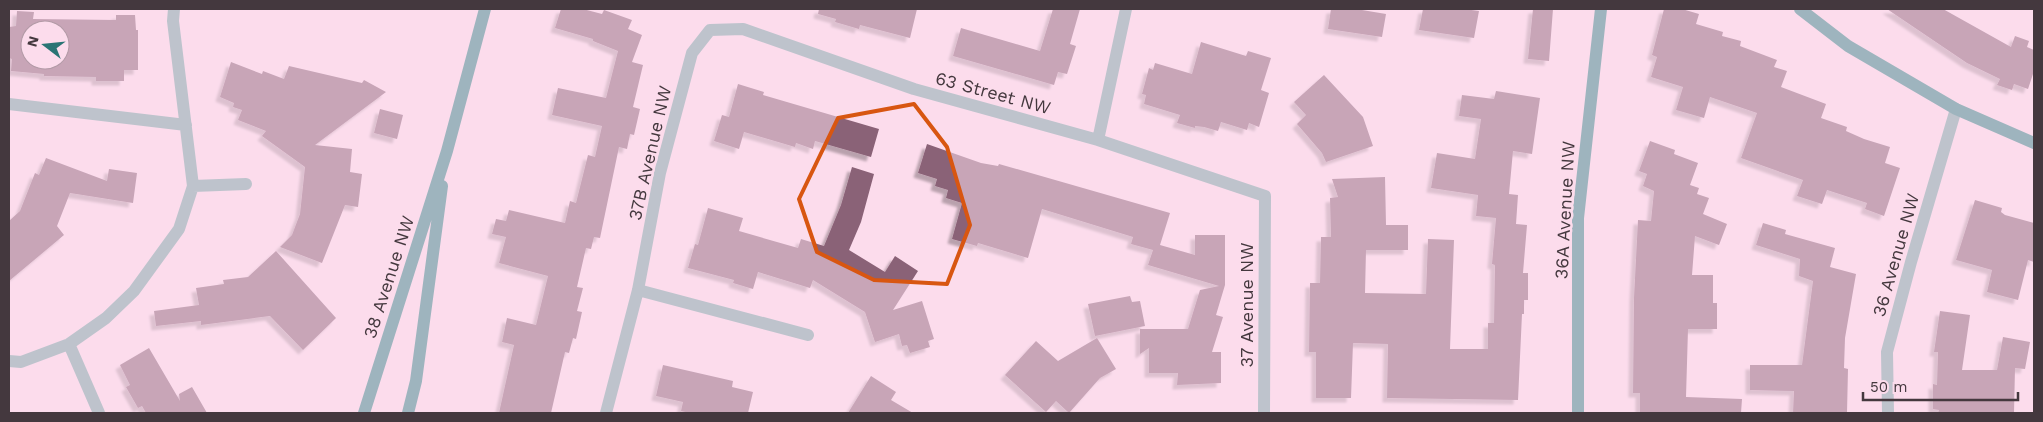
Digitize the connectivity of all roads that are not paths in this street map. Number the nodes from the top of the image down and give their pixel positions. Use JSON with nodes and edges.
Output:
{"nodes":[{"id":1,"x":174,"y":9,"type":"edge"},
{"id":2,"x":485,"y":9,"type":"edge"},
{"id":3,"x":1126,"y":9,"type":"edge"},
{"id":4,"x":1601,"y":9,"type":"edge"},
{"id":5,"x":1800,"y":9,"type":"edge"},
{"id":6,"x":710,"y":30,"type":"joint"},
{"id":7,"x":9,"y":104,"type":"edge"},
{"id":8,"x":1956,"y":109,"type":"junction"},
{"id":9,"x":186,"y":125,"type":"junction"},
{"id":10,"x":1098,"y":140,"type":"junction"},
{"id":11,"x":2034,"y":143,"type":"edge"},
{"id":12,"x":447,"y":152,"type":"junction"},
{"id":13,"x":246,"y":184,"type":"dead end"},
{"id":14,"x":193,"y":186,"type":"junction"},
{"id":15,"x":1265,"y":196,"type":"joint"},
{"id":16,"x":638,"y":290,"type":"junction"},
{"id":17,"x":808,"y":335,"type":"dead end"},
{"id":18,"x":70,"y":344,"type":"junction"},
{"id":19,"x":9,"y":361,"type":"edge"},
{"id":20,"x":99,"y":413,"type":"edge"},
{"id":21,"x":364,"y":413,"type":"edge"},
{"id":22,"x":408,"y":413,"type":"edge"},
{"id":23,"x":606,"y":413,"type":"edge"},
{"id":24,"x":1264,"y":413,"type":"edge"},
{"id":25,"x":1578,"y":413,"type":"edge"},
{"id":26,"x":1888,"y":413,"type":"edge"}],
"edges":[{"from":1,"to":9,"type":"street"},
{"from":2,"to":12,"type":"street","name":"38 Avenue NW"},
{"from":3,"to":10,"type":"street"},
{"from":4,"to":25,"type":"street","name":"36A Avenue NW"},
{"from":5,"to":8,"type":"street"},
{"from":6,"to":10,"type":"street","name":"63 Street NW"},
{"from":6,"to":16,"type":"street","name":"37B Avenue NW"},
{"from":7,"to":9,"type":"street"},
{"from":8,"to":11,"type":"street"},
{"from":8,"to":26,"type":"street","name":"36 Avenue NW"},
{"from":9,"to":14,"type":"street"},
{"from":10,"to":15,"type":"street","name":"63 Street NW"},
{"from":12,"to":21,"type":"street","name":"38 Avenue NW"},
{"from":12,"to":22,"type":"street","name":"38 Avenue NW"},
{"from":13,"to":14,"type":"street"},
{"from":14,"to":18,"type":"street"},
{"from":15,"to":24,"type":"street","name":"37 Avenue NW"},
{"from":16,"to":17,"type":"street"},
{"from":16,"to":23,"type":"street","name":"37B Avenue NW"},
{"from":18,"to":19,"type":"street"},
{"from":18,"to":20,"type":"street"}]}
